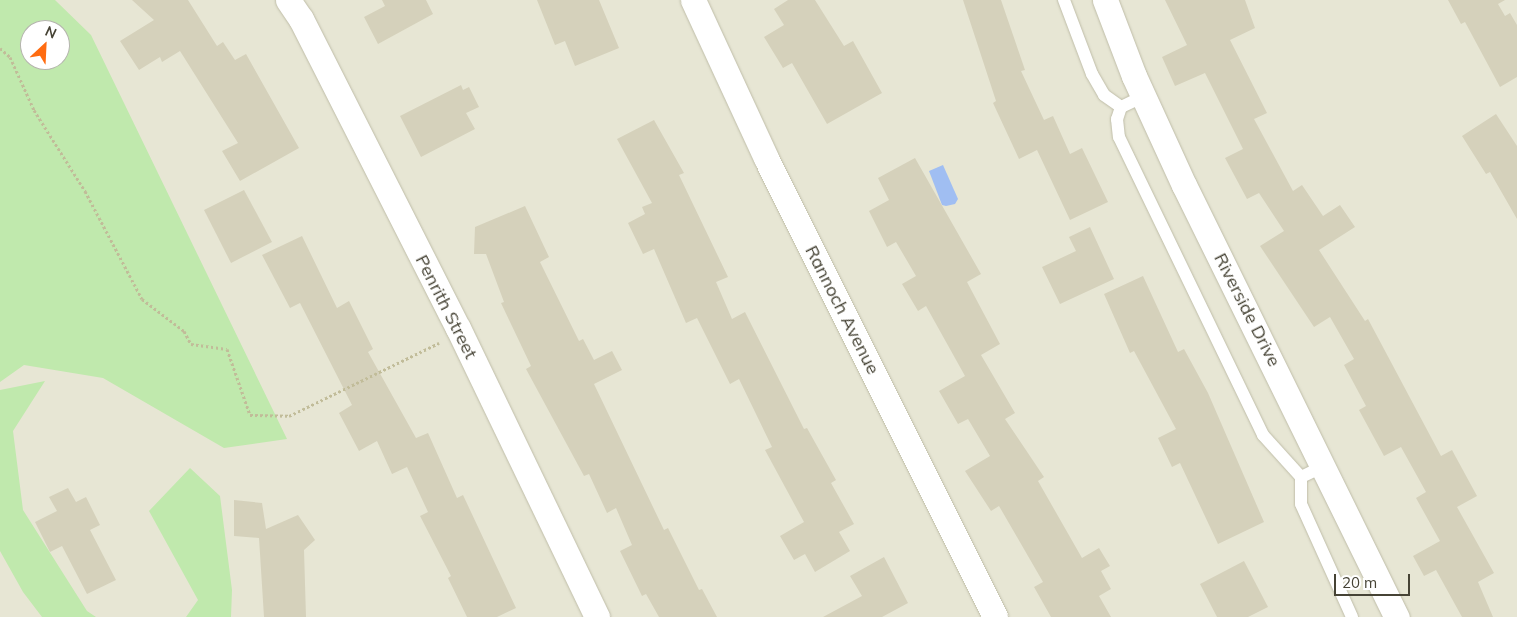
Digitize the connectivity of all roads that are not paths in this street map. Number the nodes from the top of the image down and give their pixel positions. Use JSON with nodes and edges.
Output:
{"nodes":[{"id":1,"x":288,"y":0,"type":"edge"},
{"id":2,"x":693,"y":0,"type":"edge"},
{"id":3,"x":1064,"y":0,"type":"edge"},
{"id":4,"x":1105,"y":0,"type":"edge"},
{"id":5,"x":1144,"y":96,"type":"junction"},
{"id":6,"x":1121,"y":107,"type":"junction"},
{"id":7,"x":1324,"y":466,"type":"junction"},
{"id":8,"x":1301,"y":477,"type":"junction"},
{"id":9,"x":597,"y":617,"type":"edge"},
{"id":10,"x":995,"y":617,"type":"edge"},
{"id":11,"x":1352,"y":617,"type":"edge"},
{"id":12,"x":1397,"y":617,"type":"edge"}],
"edges":[{"from":1,"to":9,"type":"street","name":"Penrith Street"},
{"from":2,"to":10,"type":"street","name":"Rannoch Avenue"},
{"from":3,"to":6,"type":"lane"},
{"from":4,"to":5,"type":"street","name":"Riverside Drive"},
{"from":5,"to":6,"type":"lane"},
{"from":5,"to":7,"type":"street","name":"Riverside Drive"},
{"from":6,"to":8,"type":"lane"},
{"from":7,"to":8,"type":"lane"},
{"from":7,"to":12,"type":"street","name":"Riverside Drive"},
{"from":8,"to":11,"type":"lane"}]}
